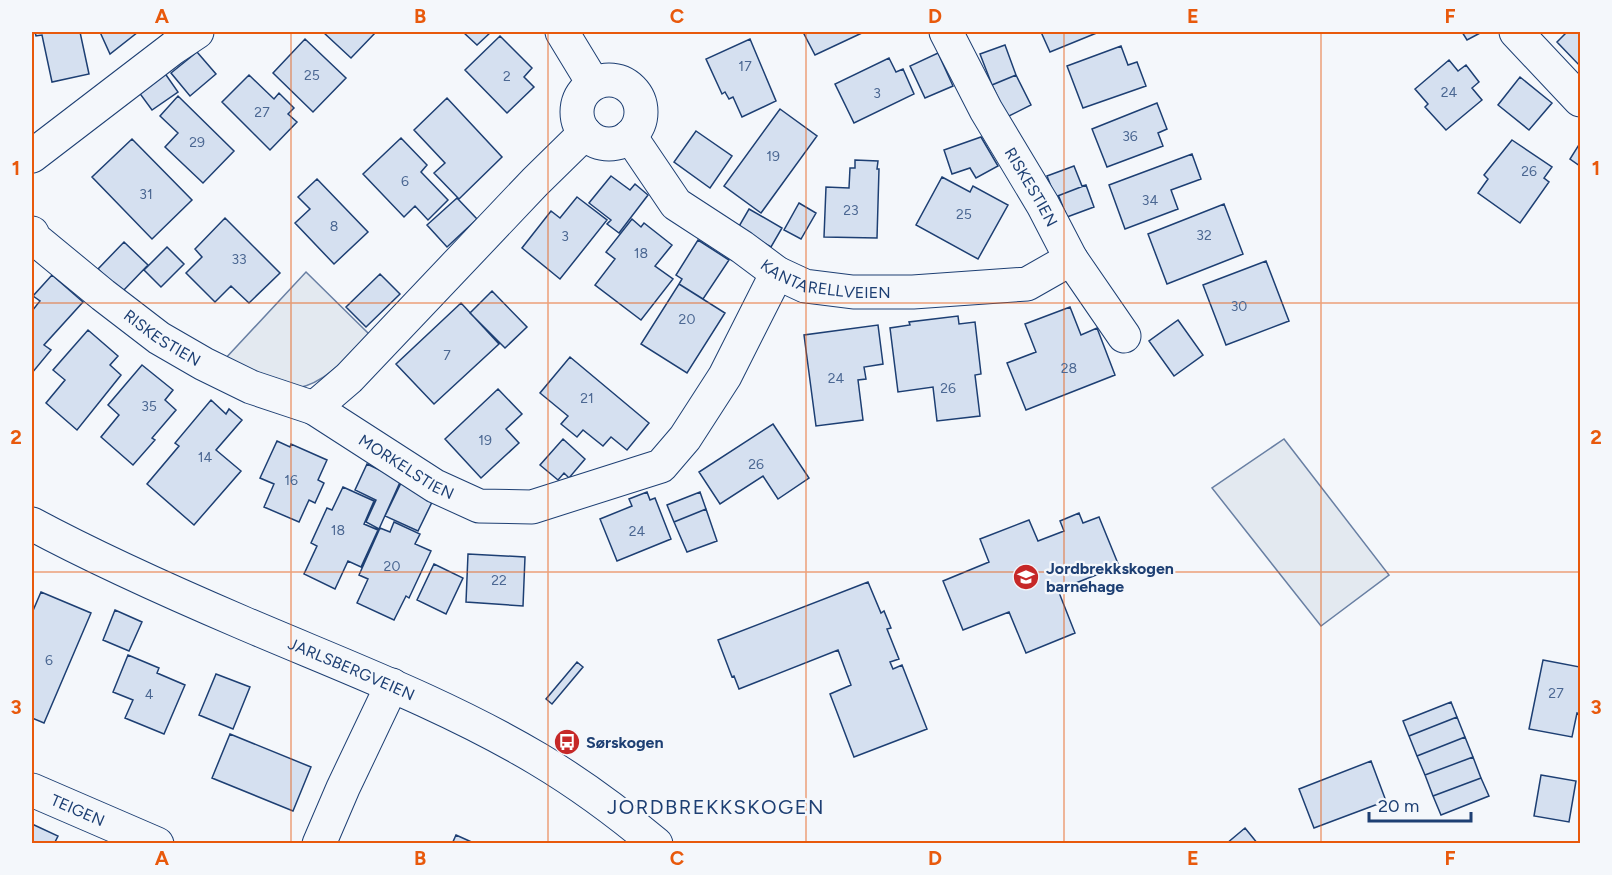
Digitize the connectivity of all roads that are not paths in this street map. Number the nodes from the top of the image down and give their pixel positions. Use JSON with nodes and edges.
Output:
{"nodes":[{"id":1,"x":197,"y":32,"type":"edge"},
{"id":2,"x":562,"y":32,"type":"edge"},
{"id":3,"x":946,"y":32,"type":"edge"},
{"id":4,"x":1516,"y":32,"type":"edge"},
{"id":5,"x":593,"y":83,"type":"junction"},
{"id":6,"x":1581,"y":100,"type":"edge"},
{"id":7,"x":585,"y":133,"type":"junction"},
{"id":8,"x":630,"y":136,"type":"junction"},
{"id":9,"x":32,"y":156,"type":"edge"},
{"id":10,"x":32,"y":233,"type":"edge"},
{"id":11,"x":1071,"y":260,"type":"junction"},
{"id":12,"x":777,"y":273,"type":"junction"},
{"id":13,"x":1124,"y":336,"type":"dead end"},
{"id":14,"x":314,"y":408,"type":"junction"},
{"id":15,"x":32,"y":524,"type":"edge"},
{"id":16,"x":392,"y":685,"type":"junction"},
{"id":17,"x":32,"y":790,"type":"edge"},
{"id":18,"x":157,"y":843,"type":"edge"},
{"id":19,"x":319,"y":843,"type":"edge"},
{"id":20,"x":656,"y":843,"type":"edge"}],
"edges":[{"from":1,"to":9,"type":"street"},
{"from":2,"to":5,"type":"street"},
{"from":3,"to":11,"type":"street","name":"RISKESTIEN"},
{"from":4,"to":6,"type":"street"},
{"from":5,"to":7,"type":"street"},
{"from":5,"to":8,"type":"street"},
{"from":7,"to":8,"type":"street"},
{"from":7,"to":14,"type":"street"},
{"from":8,"to":12,"type":"street","name":"KANTARELLVEIEN"},
{"from":10,"to":14,"type":"street","name":"RISKESTIEN"},
{"from":11,"to":12,"type":"street","name":"KANTARELLVEIEN"},
{"from":11,"to":13,"type":"street","name":"RISKESTIEN"},
{"from":12,"to":14,"type":"street","name":"MORKELSTIEN"},
{"from":15,"to":16,"type":"street","name":"JARLSBERGVEIEN"},
{"from":16,"to":19,"type":"street"},
{"from":16,"to":20,"type":"street","name":"JARLSBERGVEIEN"},
{"from":17,"to":18,"type":"street","name":"TEIGEN"}]}
